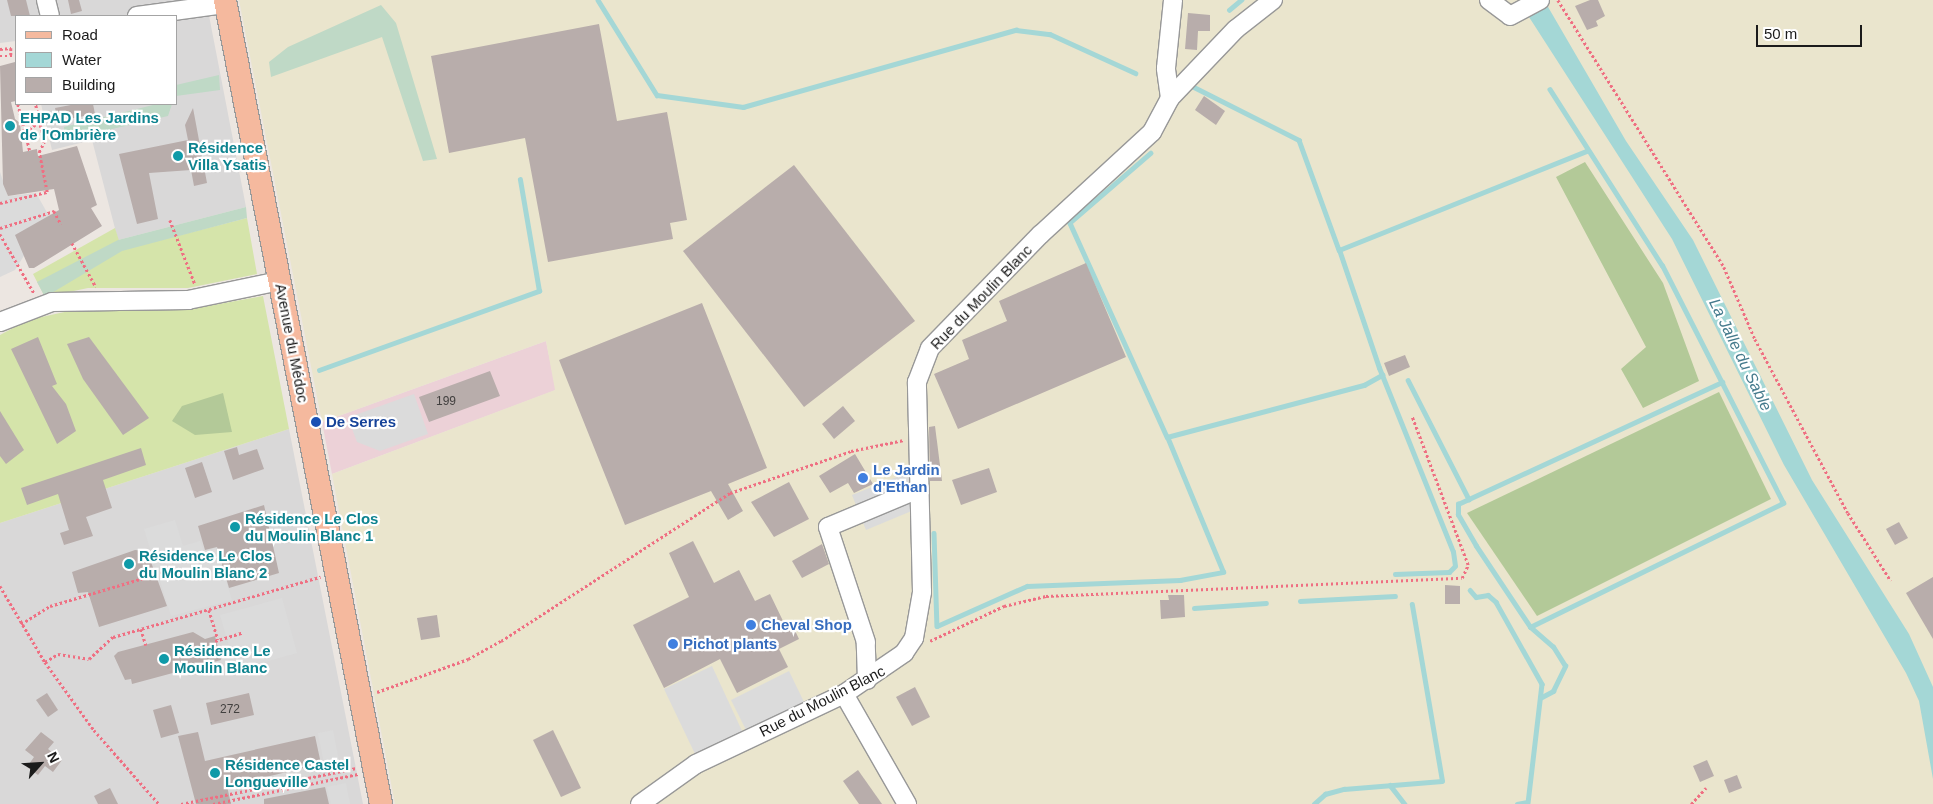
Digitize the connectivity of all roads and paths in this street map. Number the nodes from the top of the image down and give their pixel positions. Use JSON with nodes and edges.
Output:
{"nodes":[{"id":1,"x":46,"y":0,"type":"edge"},
{"id":2,"x":1173,"y":0,"type":"edge"},
{"id":3,"x":1274,"y":0,"type":"edge"},
{"id":4,"x":1489,"y":0,"type":"edge"},
{"id":5,"x":1540,"y":0,"type":"edge"},
{"id":6,"x":1558,"y":0,"type":"edge"},
{"id":7,"x":225,"y":2,"type":"edge"},
{"id":8,"x":50,"y":15,"type":"edge"},
{"id":9,"x":143,"y":15,"type":"edge"},
{"id":10,"x":0,"y":49,"type":"edge"},
{"id":11,"x":12,"y":55,"type":"junction"},
{"id":12,"x":0,"y":56,"type":"edge"},
{"id":13,"x":15,"y":56,"type":"edge"},
{"id":14,"x":1170,"y":98,"type":"junction"},
{"id":15,"x":18,"y":105,"type":"edge"},
{"id":16,"x":35,"y":105,"type":"edge"},
{"id":17,"x":39,"y":122,"type":"junction"},
{"id":18,"x":25,"y":132,"type":"junction"},
{"id":19,"x":30,"y":151,"type":"dead end"},
{"id":20,"x":0,"y":203,"type":"edge"},
{"id":21,"x":170,"y":220,"type":"dead end"},
{"id":22,"x":62,"y":224,"type":"dead end"},
{"id":23,"x":0,"y":228,"type":"edge"},
{"id":24,"x":0,"y":234,"type":"edge"},
{"id":25,"x":72,"y":243,"type":"dead end"},
{"id":26,"x":87,"y":272,"type":"dead end"},
{"id":27,"x":280,"y":281,"type":"junction"},
{"id":28,"x":200,"y":298,"type":"junction"},
{"id":29,"x":41,"y":306,"type":"junction"},
{"id":30,"x":0,"y":322,"type":"edge"},
{"id":31,"x":1412,"y":417,"type":"dead end"},
{"id":32,"x":917,"y":436,"type":"junction"},
{"id":33,"x":919,"y":490,"type":"junction"},
{"id":34,"x":172,"y":569,"type":"dead end"},
{"id":35,"x":336,"y":572,"type":"junction"},
{"id":36,"x":1891,"y":581,"type":"dead end"},
{"id":37,"x":0,"y":586,"type":"edge"},
{"id":38,"x":209,"y":610,"type":"junction"},
{"id":39,"x":21,"y":624,"type":"junction"},
{"id":40,"x":142,"y":629,"type":"junction"},
{"id":41,"x":242,"y":634,"type":"dead end"},
{"id":42,"x":914,"y":638,"type":"junction"},
{"id":43,"x":146,"y":645,"type":"dead end"},
{"id":44,"x":46,"y":662,"type":"junction"},
{"id":45,"x":867,"y":680,"type":"junction"},
{"id":46,"x":844,"y":694,"type":"junction"},
{"id":47,"x":360,"y":698,"type":"junction"},
{"id":48,"x":373,"y":767,"type":"junction"},
{"id":49,"x":1706,"y":788,"type":"dead end"},
{"id":50,"x":159,"y":804,"type":"edge"},
{"id":51,"x":181,"y":804,"type":"edge"},
{"id":52,"x":213,"y":804,"type":"edge"},
{"id":53,"x":380,"y":804,"type":"edge"},
{"id":54,"x":640,"y":804,"type":"edge"},
{"id":55,"x":907,"y":804,"type":"edge"},
{"id":56,"x":1691,"y":804,"type":"edge"}],
"edges":[{"from":1,"to":8,"type":"street"},
{"from":2,"to":14,"type":"street"},
{"from":3,"to":14,"type":"street","name":"Rue du Moulin Blanc"},
{"from":4,"to":5,"type":"street"},
{"from":6,"to":36,"type":"path"},
{"from":7,"to":9,"type":"street"},
{"from":7,"to":27,"type":"main road","name":"Avenue du Médoc"},
{"from":10,"to":11,"type":"path"},
{"from":11,"to":12,"type":"path"},
{"from":11,"to":13,"type":"path"},
{"from":14,"to":32,"type":"street","name":"Rue du Moulin Blanc"},
{"from":15,"to":18,"type":"path"},
{"from":16,"to":17,"type":"path"},
{"from":17,"to":18,"type":"path"},
{"from":17,"to":20,"type":"path"},
{"from":18,"to":19,"type":"path"},
{"from":21,"to":28,"type":"path"},
{"from":22,"to":23,"type":"path"},
{"from":24,"to":29,"type":"path"},
{"from":25,"to":26,"type":"path"},
{"from":27,"to":28,"type":"street"},
{"from":27,"to":35,"type":"main road","name":"Avenue du Médoc"},
{"from":28,"to":29,"type":"street"},
{"from":29,"to":30,"type":"street"},
{"from":31,"to":42,"type":"path"},
{"from":32,"to":33,"type":"street","name":"Rue du Moulin Blanc"},
{"from":32,"to":47,"type":"path"},
{"from":33,"to":42,"type":"street","name":"Rue du Moulin Blanc"},
{"from":33,"to":45,"type":"street"},
{"from":34,"to":39,"type":"path"},
{"from":35,"to":38,"type":"path"},
{"from":35,"to":47,"type":"main road","name":"Avenue du Médoc"},
{"from":37,"to":39,"type":"path"},
{"from":38,"to":40,"type":"path"},
{"from":38,"to":41,"type":"path"},
{"from":39,"to":44,"type":"path"},
{"from":40,"to":43,"type":"path"},
{"from":40,"to":44,"type":"path"},
{"from":42,"to":45,"type":"street","name":"Rue du Moulin Blanc"},
{"from":44,"to":50,"type":"path"},
{"from":45,"to":46,"type":"street","name":"Rue du Moulin Blanc"},
{"from":46,"to":54,"type":"street","name":"Rue du Moulin Blanc"},
{"from":46,"to":55,"type":"street"},
{"from":47,"to":48,"type":"main road","name":"Avenue du Médoc"},
{"from":48,"to":51,"type":"path"},
{"from":48,"to":52,"type":"path"},
{"from":48,"to":53,"type":"main road","name":"Avenue du Médoc"},
{"from":49,"to":56,"type":"path"}]}
